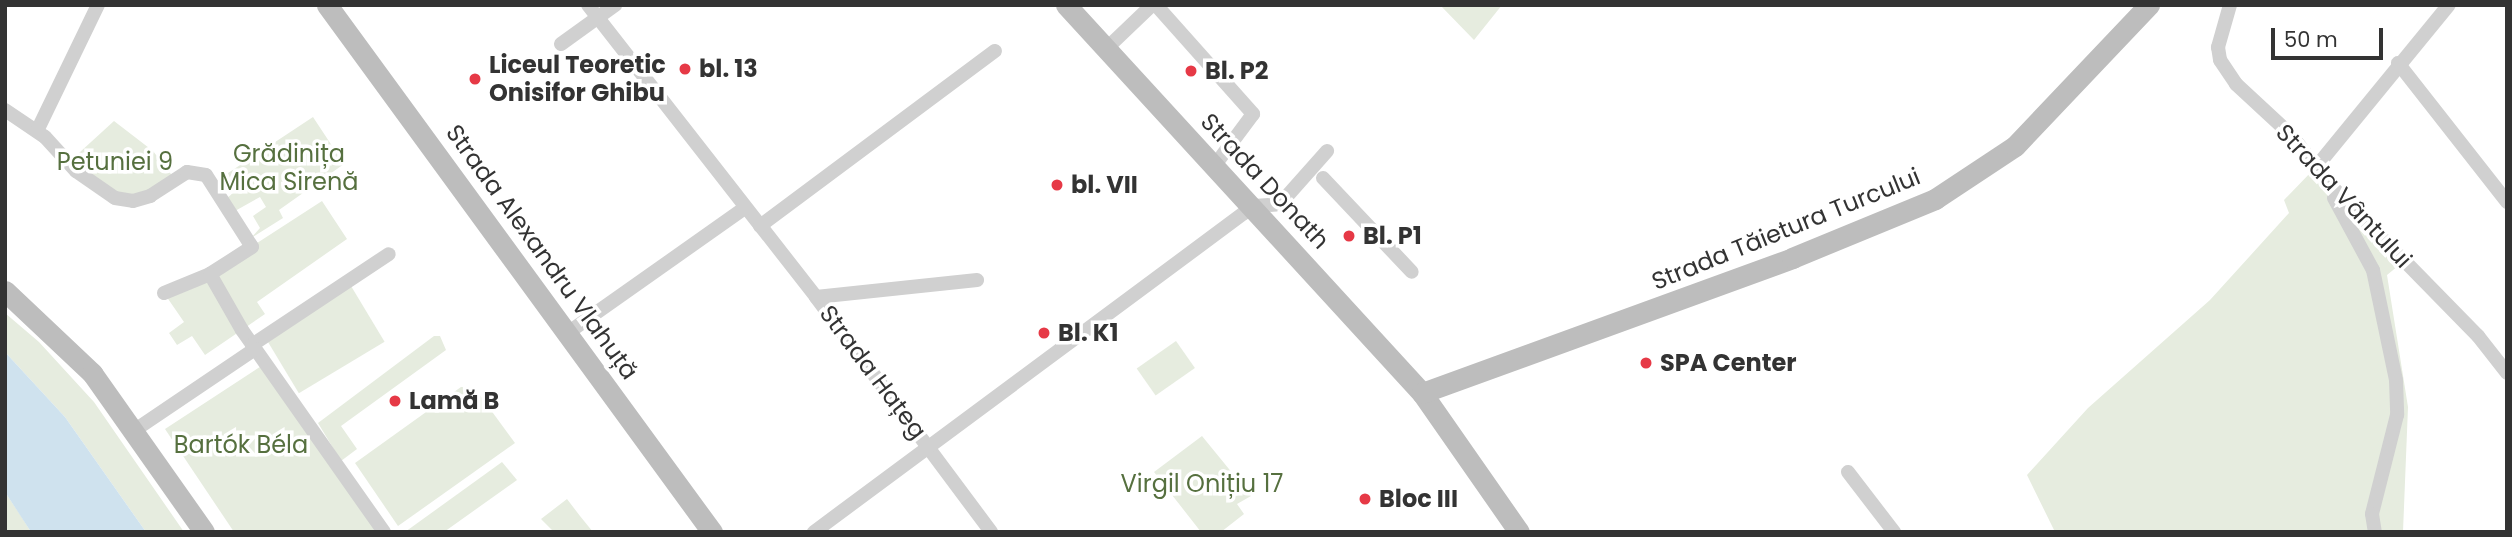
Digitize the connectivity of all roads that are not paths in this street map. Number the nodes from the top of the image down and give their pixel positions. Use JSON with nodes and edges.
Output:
{"nodes":[{"id":1,"x":98,"y":5,"type":"edge"},
{"id":2,"x":327,"y":5,"type":"edge"},
{"id":3,"x":588,"y":5,"type":"edge"},
{"id":4,"x":615,"y":5,"type":"edge"},
{"id":5,"x":1066,"y":5,"type":"edge"},
{"id":6,"x":1154,"y":5,"type":"edge"},
{"id":7,"x":2149,"y":5,"type":"edge"},
{"id":8,"x":2230,"y":5,"type":"edge"},
{"id":9,"x":2449,"y":5,"type":"edge"},
{"id":10,"x":597,"y":19,"type":"junction"},
{"id":11,"x":561,"y":44,"type":"dead end"},
{"id":12,"x":1106,"y":49,"type":"junction"},
{"id":13,"x":995,"y":51,"type":"dead end"},
{"id":14,"x":2398,"y":63,"type":"junction"},
{"id":15,"x":5,"y":110,"type":"edge"},
{"id":16,"x":37,"y":131,"type":"junction"},
{"id":17,"x":1326,"y":151,"type":"dead end"},
{"id":18,"x":1215,"y":165,"type":"junction"},
{"id":19,"x":2321,"y":172,"type":"junction"},
{"id":20,"x":1324,"y":178,"type":"dead end"},
{"id":21,"x":2507,"y":202,"type":"edge"},
{"id":22,"x":1254,"y":206,"type":"junction"},
{"id":23,"x":745,"y":208,"type":"junction"},
{"id":24,"x":760,"y":226,"type":"junction"},
{"id":25,"x":389,"y":254,"type":"dead end"},
{"id":26,"x":1412,"y":272,"type":"dead end"},
{"id":27,"x":209,"y":274,"type":"junction"},
{"id":28,"x":977,"y":280,"type":"dead end"},
{"id":29,"x":5,"y":290,"type":"edge"},
{"id":30,"x":164,"y":293,"type":"dead end"},
{"id":31,"x":816,"y":297,"type":"junction"},
{"id":32,"x":569,"y":331,"type":"junction"},
{"id":33,"x":254,"y":347,"type":"junction"},
{"id":34,"x":2507,"y":373,"type":"edge"},
{"id":35,"x":1422,"y":393,"type":"junction"},
{"id":36,"x":135,"y":430,"type":"junction"},
{"id":37,"x":930,"y":448,"type":"junction"},
{"id":38,"x":1848,"y":472,"type":"dead end"},
{"id":39,"x":204,"y":532,"type":"edge"},
{"id":40,"x":384,"y":532,"type":"edge"},
{"id":41,"x":712,"y":532,"type":"edge"},
{"id":42,"x":814,"y":532,"type":"edge"},
{"id":43,"x":990,"y":532,"type":"edge"},
{"id":44,"x":1519,"y":532,"type":"edge"},
{"id":45,"x":1894,"y":532,"type":"edge"},
{"id":46,"x":2375,"y":532,"type":"edge"}],
"edges":[{"from":1,"to":16,"type":"street"},
{"from":2,"to":32,"type":"main road","name":"Strada Alexandru Vlahuță"},
{"from":3,"to":10,"type":"street","name":"Strada Hațeg"},
{"from":4,"to":10,"type":"street"},
{"from":5,"to":12,"type":"main road","name":"Strada Donath"},
{"from":6,"to":12,"type":"street"},
{"from":6,"to":18,"type":"street"},
{"from":7,"to":35,"type":"main road","name":"Strada Tăietura Turcului"},
{"from":8,"to":19,"type":"street","name":"Strada Vântului"},
{"from":9,"to":14,"type":"street"},
{"from":10,"to":11,"type":"street"},
{"from":10,"to":23,"type":"street","name":"Strada Hațeg"},
{"from":12,"to":18,"type":"main road","name":"Strada Donath"},
{"from":13,"to":24,"type":"street"},
{"from":14,"to":19,"type":"street"},
{"from":14,"to":21,"type":"street"},
{"from":15,"to":16,"type":"street"},
{"from":16,"to":27,"type":"street"},
{"from":17,"to":22,"type":"street"},
{"from":18,"to":22,"type":"main road","name":"Strada Donath"},
{"from":19,"to":34,"type":"street","name":"Strada Vântului"},
{"from":19,"to":46,"type":"street"},
{"from":20,"to":26,"type":"street"},
{"from":22,"to":35,"type":"main road","name":"Strada Donath"},
{"from":22,"to":37,"type":"street","name":"Strada Hațeg"},
{"from":23,"to":24,"type":"street","name":"Strada Hațeg"},
{"from":23,"to":32,"type":"street"},
{"from":24,"to":31,"type":"street","name":"Strada Hațeg"},
{"from":25,"to":33,"type":"street"},
{"from":27,"to":30,"type":"street"},
{"from":27,"to":33,"type":"street"},
{"from":28,"to":31,"type":"street"},
{"from":29,"to":36,"type":"main road"},
{"from":31,"to":37,"type":"street","name":"Strada Hațeg"},
{"from":32,"to":41,"type":"main road","name":"Strada Alexandru Vlahuță"},
{"from":33,"to":36,"type":"street"},
{"from":33,"to":40,"type":"street"},
{"from":35,"to":44,"type":"main road","name":"Strada Donath"},
{"from":36,"to":39,"type":"main road"},
{"from":37,"to":42,"type":"street","name":"Strada Hațeg"},
{"from":37,"to":43,"type":"street","name":"Strada Hațeg"},
{"from":38,"to":45,"type":"street"}]}
